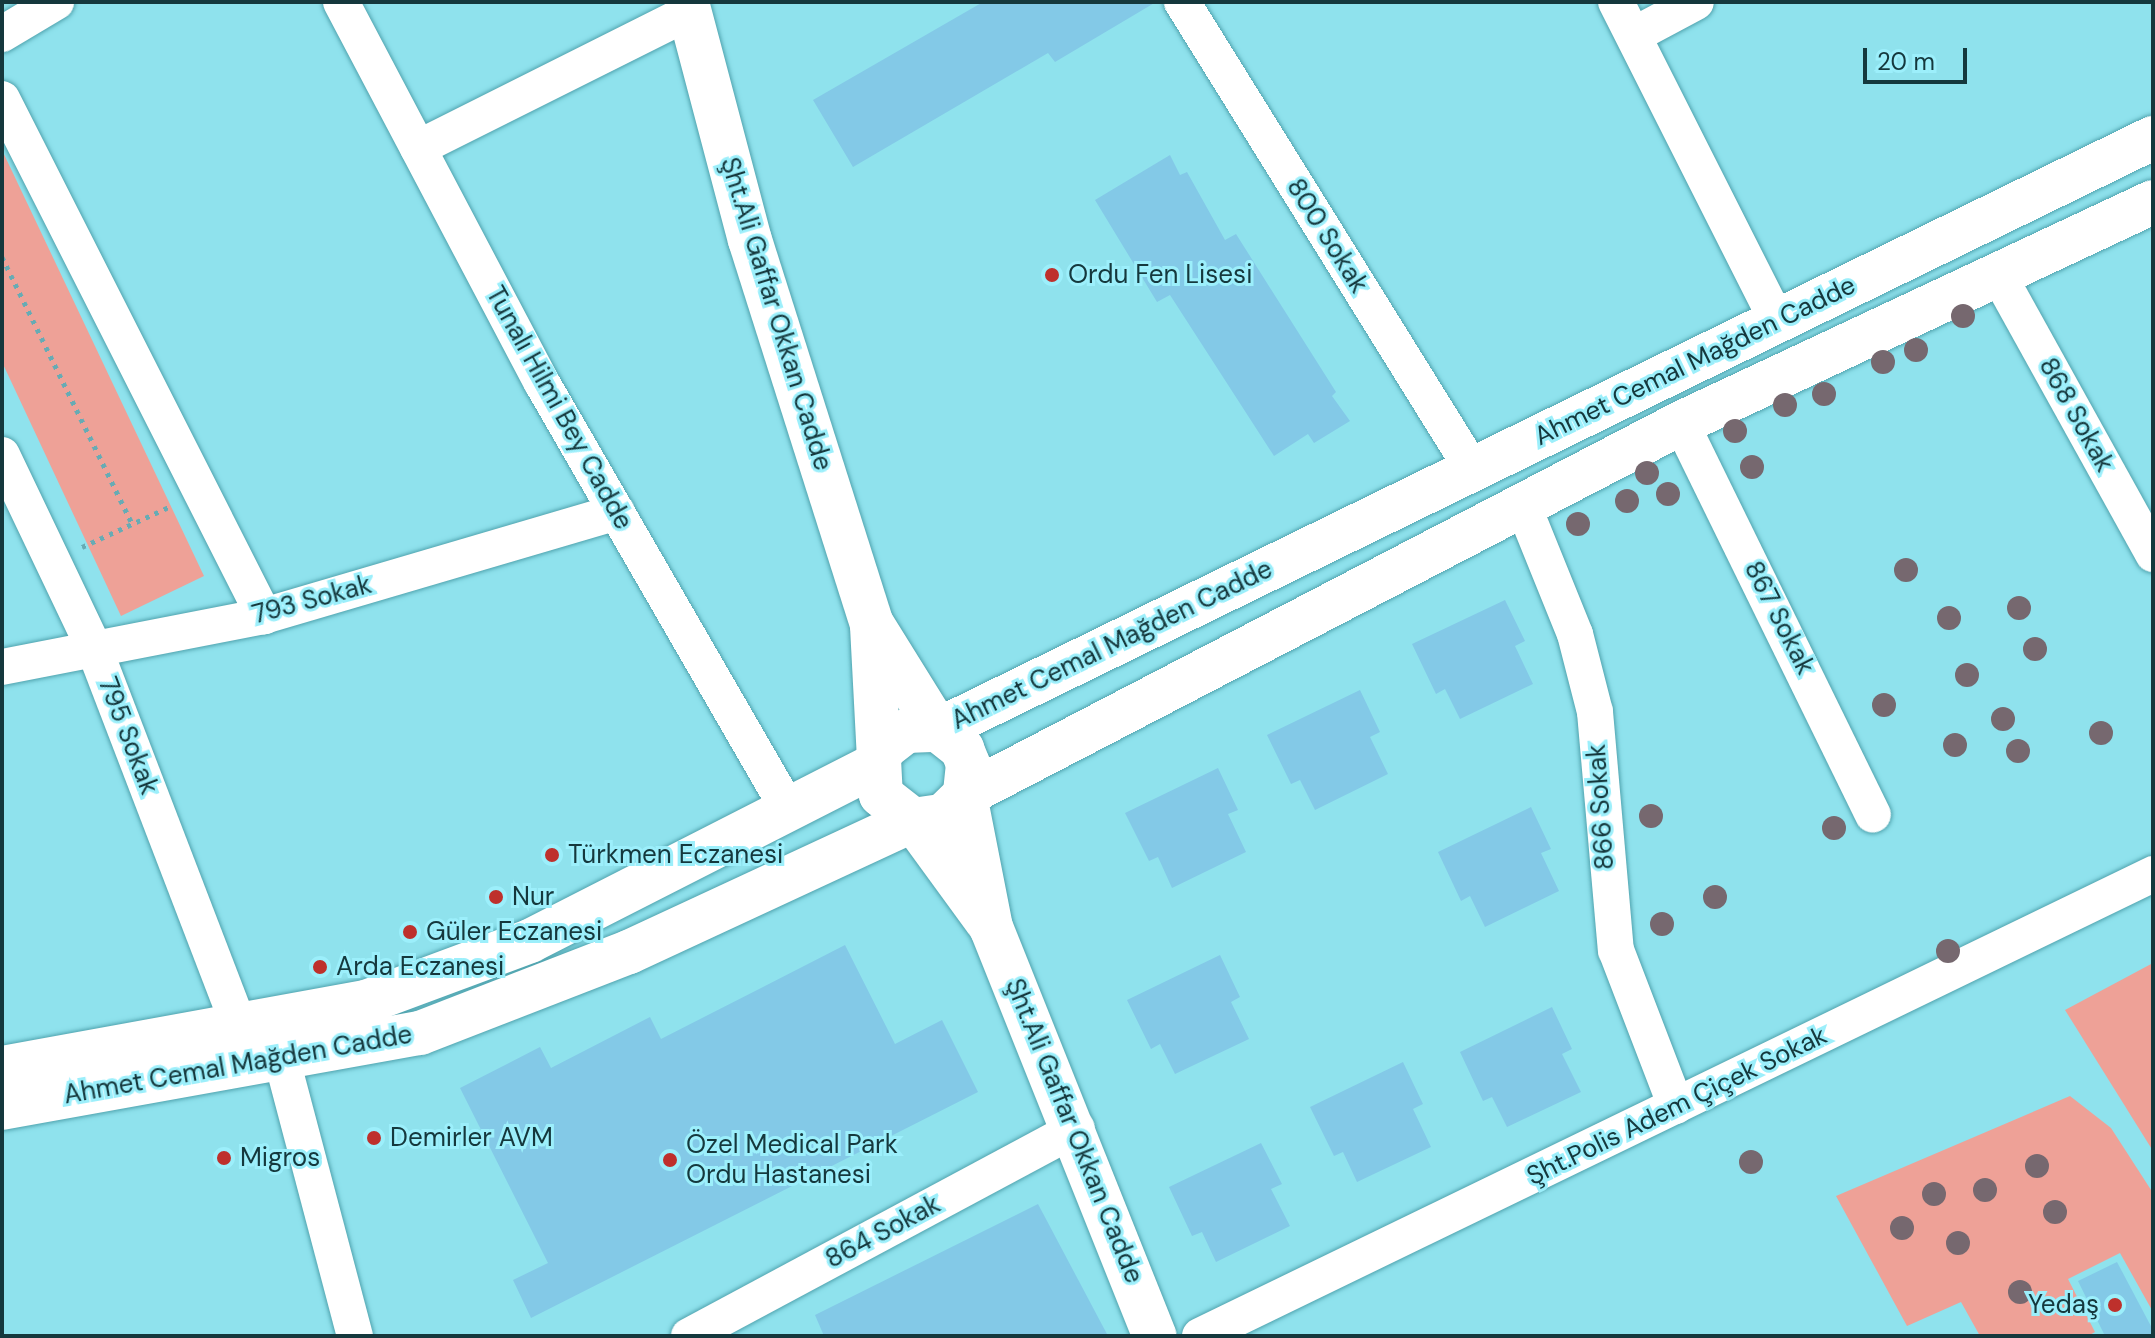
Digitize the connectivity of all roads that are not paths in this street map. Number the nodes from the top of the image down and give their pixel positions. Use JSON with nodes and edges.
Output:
{"nodes":[{"id":1,"x":56,"y":2,"type":"edge"},
{"id":2,"x":341,"y":2,"type":"edge"},
{"id":3,"x":1182,"y":2,"type":"edge"},
{"id":4,"x":1616,"y":2,"type":"edge"},
{"id":5,"x":1696,"y":2,"type":"edge"},
{"id":6,"x":689,"y":7,"type":"edge"},
{"id":7,"x":2,"y":34,"type":"edge"},
{"id":8,"x":1634,"y":35,"type":"junction"},
{"id":9,"x":2,"y":99,"type":"edge"},
{"id":10,"x":2153,"y":138,"type":"edge"},
{"id":11,"x":418,"y":148,"type":"junction"},
{"id":12,"x":2153,"y":202,"type":"edge"},
{"id":13,"x":1999,"y":276,"type":"junction"},
{"id":14,"x":1777,"y":321,"type":"junction"},
{"id":15,"x":1681,"y":423,"type":"junction"},
{"id":16,"x":2,"y":455,"type":"edge"},
{"id":17,"x":1473,"y":470,"type":"junction"},
{"id":18,"x":1524,"y":508,"type":"junction"},
{"id":19,"x":617,"y":512,"type":"junction"},
{"id":20,"x":2153,"y":554,"type":"edge"},
{"id":21,"x":264,"y":616,"type":"junction"},
{"id":22,"x":872,"y":624,"type":"junction"},
{"id":23,"x":94,"y":648,"type":"junction"},
{"id":24,"x":2,"y":667,"type":"edge"},
{"id":25,"x":938,"y":730,"type":"junction"},
{"id":26,"x":877,"y":764,"type":"junction"},
{"id":27,"x":965,"y":795,"type":"junction"},
{"id":28,"x":788,"y":809,"type":"junction"},
{"id":29,"x":1873,"y":815,"type":"dead end"},
{"id":30,"x":913,"y":820,"type":"junction"},
{"id":31,"x":2153,"y":874,"type":"edge"},
{"id":32,"x":991,"y":927,"type":"junction"},
{"id":33,"x":238,"y":1024,"type":"junction"},
{"id":34,"x":282,"y":1060,"type":"junction"},
{"id":35,"x":2,"y":1068,"type":"edge"},
{"id":36,"x":1676,"y":1106,"type":"junction"},
{"id":37,"x":2,"y":1108,"type":"edge"},
{"id":38,"x":1077,"y":1128,"type":"junction"},
{"id":39,"x":355,"y":1336,"type":"edge"},
{"id":40,"x":689,"y":1336,"type":"edge"},
{"id":41,"x":1155,"y":1336,"type":"edge"},
{"id":42,"x":1200,"y":1336,"type":"edge"}],
"edges":[{"from":1,"to":7,"type":"street"},
{"from":2,"to":11,"type":"street","name":"Tunalı Hilmi Bey Cadde"},
{"from":3,"to":17,"type":"street","name":"800 Sokak"},
{"from":4,"to":8,"type":"street"},
{"from":5,"to":8,"type":"street"},
{"from":6,"to":11,"type":"street"},
{"from":6,"to":22,"type":"main road","name":"Şht.Ali Gaffar Okkan Cadde"},
{"from":8,"to":14,"type":"street"},
{"from":9,"to":21,"type":"street"},
{"from":10,"to":14,"type":"main road","name":"Ahmet Cemal Mağden Cadde"},
{"from":11,"to":19,"type":"street","name":"Tunalı Hilmi Bey Cadde"},
{"from":12,"to":13,"type":"main road","name":"Ahmet Cemal Mağden Cadde"},
{"from":13,"to":15,"type":"main road","name":"Ahmet Cemal Mağden Cadde"},
{"from":13,"to":20,"type":"street","name":"868 Sokak"},
{"from":14,"to":17,"type":"main road","name":"Ahmet Cemal Mağden Cadde"},
{"from":15,"to":18,"type":"main road","name":"Ahmet Cemal Mağden Cadde"},
{"from":15,"to":29,"type":"street","name":"867 Sokak"},
{"from":16,"to":23,"type":"street","name":"795 Sokak"},
{"from":17,"to":25,"type":"main road","name":"Ahmet Cemal Mağden Cadde"},
{"from":18,"to":27,"type":"main road","name":"Ahmet Cemal Mağden Cadde"},
{"from":18,"to":36,"type":"street","name":"866 Sokak"},
{"from":19,"to":21,"type":"street","name":"793 Sokak"},
{"from":19,"to":28,"type":"street","name":"Tunalı Hilmi Bey Cadde"},
{"from":21,"to":23,"type":"street","name":"793 Sokak"},
{"from":22,"to":25,"type":"main road","name":"Şht.Ali Gaffar Okkan Cadde"},
{"from":22,"to":26,"type":"main road","name":"Şht.Ali Gaffar Okkan Cadde"},
{"from":23,"to":24,"type":"street","name":"793 Sokak"},
{"from":23,"to":33,"type":"street","name":"795 Sokak"},
{"from":25,"to":26,"type":"main road","name":"Ahmet Cemal Mağden Cadde"},
{"from":25,"to":27,"type":"main road","name":"Şht.Ali Gaffar Okkan Cadde"},
{"from":26,"to":28,"type":"main road","name":"Ahmet Cemal Mağden Cadde"},
{"from":26,"to":30,"type":"main road","name":"Şht.Ali Gaffar Okkan Cadde"},
{"from":27,"to":30,"type":"main road","name":"Ahmet Cemal Mağden Cadde"},
{"from":27,"to":32,"type":"main road","name":"Şht.Ali Gaffar Okkan Cadde"},
{"from":28,"to":33,"type":"main road","name":"Ahmet Cemal Mağden Cadde"},
{"from":30,"to":32,"type":"main road","name":"Şht.Ali Gaffar Okkan Cadde"},
{"from":30,"to":34,"type":"main road","name":"Ahmet Cemal Mağden Cadde"},
{"from":31,"to":36,"type":"street","name":"Şht.Polis Adem Çiçek Sokak"},
{"from":32,"to":38,"type":"main road","name":"Şht.Ali Gaffar Okkan Cadde"},
{"from":33,"to":35,"type":"main road","name":"Ahmet Cemal Mağden Cadde"},
{"from":34,"to":37,"type":"main road","name":"Ahmet Cemal Mağden Cadde"},
{"from":34,"to":39,"type":"street"},
{"from":36,"to":42,"type":"street","name":"Şht.Polis Adem Çiçek Sokak"},
{"from":38,"to":40,"type":"street","name":"864 Sokak"},
{"from":38,"to":41,"type":"main road","name":"Şht.Ali Gaffar Okkan Cadde"}]}
